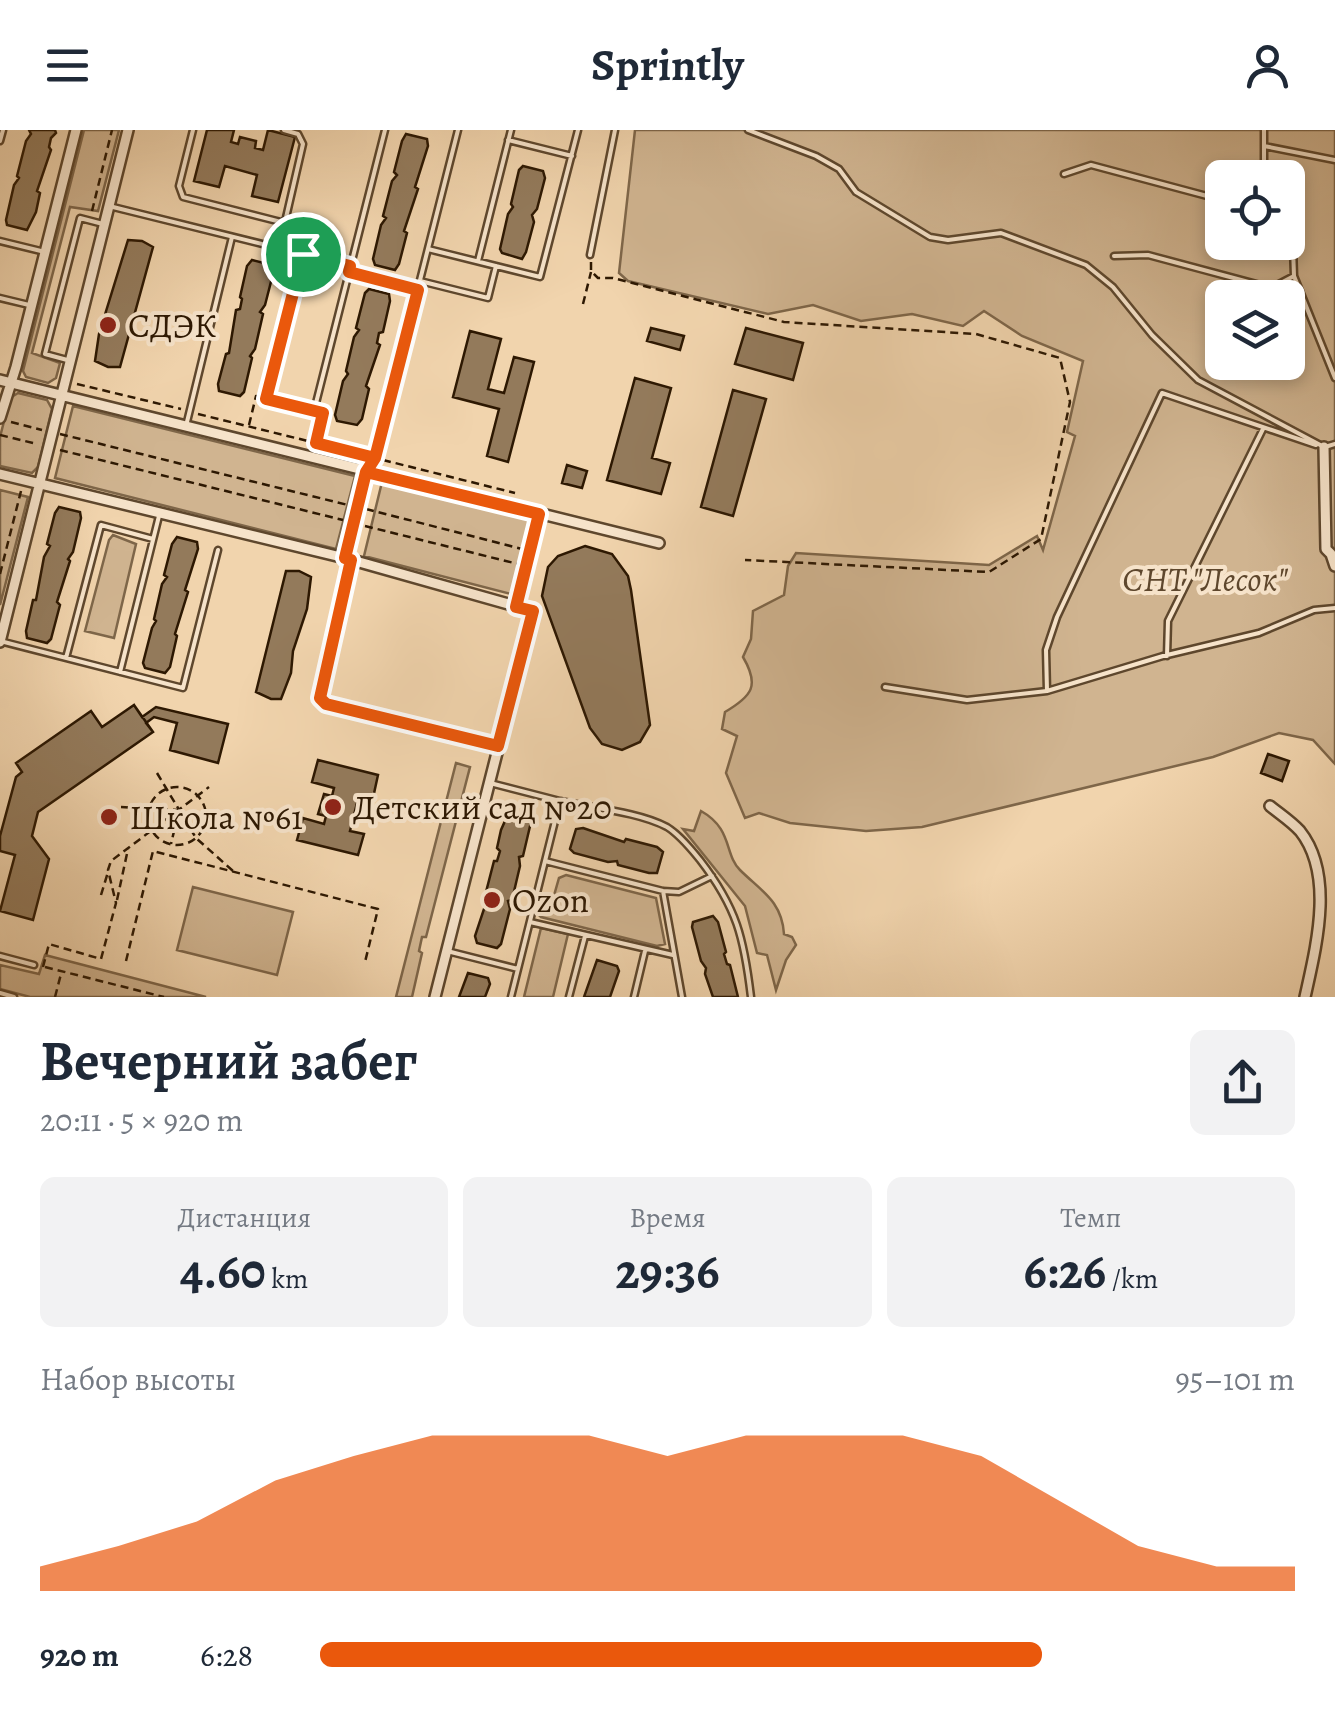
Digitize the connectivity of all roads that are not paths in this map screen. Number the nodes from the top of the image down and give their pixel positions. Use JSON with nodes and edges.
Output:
{"nodes":[{"id":1,"x":3,"y":130,"type":"edge"},
{"id":2,"x":76,"y":130,"type":"edge"},
{"id":3,"x":128,"y":130,"type":"edge"},
{"id":4,"x":193,"y":130,"type":"edge"},
{"id":5,"x":284,"y":130,"type":"edge"},
{"id":6,"x":385,"y":130,"type":"edge"},
{"id":7,"x":458,"y":130,"type":"edge"},
{"id":8,"x":511,"y":130,"type":"edge"},
{"id":9,"x":578,"y":130,"type":"edge"},
{"id":10,"x":615,"y":130,"type":"edge"},
{"id":11,"x":748,"y":130,"type":"edge"},
{"id":12,"x":1264,"y":130,"type":"edge"},
{"id":13,"x":508,"y":140,"type":"junction"},
{"id":14,"x":0,"y":141,"type":"edge"},
{"id":15,"x":1264,"y":146,"type":"junction"},
{"id":16,"x":572,"y":156,"type":"junction"},
{"id":17,"x":1264,"y":160,"type":"edge"},
{"id":18,"x":1335,"y":160,"type":"edge"},
{"id":19,"x":1064,"y":174,"type":"dead end"},
{"id":20,"x":1205,"y":195,"type":"edge"},
{"id":21,"x":109,"y":206,"type":"junction"},
{"id":22,"x":285,"y":223,"type":"junction"},
{"id":23,"x":104,"y":224,"type":"junction"},
{"id":24,"x":232,"y":236,"type":"junction"},
{"id":25,"x":0,"y":241,"type":"edge"},
{"id":26,"x":279,"y":248,"type":"junction"},
{"id":27,"x":428,"y":248,"type":"junction"},
{"id":28,"x":45,"y":252,"type":"junction"},
{"id":29,"x":303,"y":254,"type":"junction"},
{"id":30,"x":590,"y":256,"type":"road end"},
{"id":31,"x":1114,"y":256,"type":"dead end"},
{"id":32,"x":1293,"y":260,"type":"edge"},
{"id":33,"x":478,"y":262,"type":"junction"},
{"id":34,"x":496,"y":266,"type":"junction"},
{"id":35,"x":350,"y":269,"type":"junction"},
{"id":36,"x":1294,"y":276,"type":"junction"},
{"id":37,"x":420,"y":281,"type":"junction"},
{"id":38,"x":0,"y":298,"type":"edge"},
{"id":39,"x":32,"y":306,"type":"junction"},
{"id":40,"x":71,"y":361,"type":"junction"},
{"id":41,"x":1335,"y":378,"type":"edge"},
{"id":42,"x":4,"y":381,"type":"edge"},
{"id":43,"x":62,"y":396,"type":"junction"},
{"id":44,"x":0,"y":419,"type":"edge"},
{"id":45,"x":186,"y":426,"type":"junction"},
{"id":46,"x":1263,"y":428,"type":"junction"},
{"id":47,"x":1335,"y":444,"type":"edge"},
{"id":48,"x":1324,"y":447,"type":"junction"},
{"id":49,"x":366,"y":472,"type":"junction"},
{"id":50,"x":0,"y":474,"type":"edge"},
{"id":51,"x":40,"y":484,"type":"junction"},
{"id":52,"x":159,"y":514,"type":"junction"},
{"id":53,"x":153,"y":539,"type":"junction"},
{"id":54,"x":659,"y":544,"type":"dead end"},
{"id":55,"x":218,"y":550,"type":"dead end"},
{"id":56,"x":348,"y":559,"type":"junction"},
{"id":57,"x":1335,"y":566,"type":"edge"},
{"id":58,"x":1335,"y":608,"type":"edge"},
{"id":59,"x":0,"y":642,"type":"edge"},
{"id":60,"x":1168,"y":656,"type":"junction"},
{"id":61,"x":66,"y":658,"type":"junction"},
{"id":62,"x":120,"y":672,"type":"junction"},
{"id":63,"x":885,"y":687,"type":"dead end"},
{"id":64,"x":1047,"y":691,"type":"junction"},
{"id":65,"x":498,"y":746,"type":"junction"},
{"id":66,"x":490,"y":782,"type":"junction"},
{"id":67,"x":560,"y":800,"type":"junction"},
{"id":68,"x":1270,"y":806,"type":"dead end"},
{"id":69,"x":545,"y":860,"type":"junction"},
{"id":70,"x":712,"y":876,"type":"junction"},
{"id":71,"x":663,"y":891,"type":"junction"},
{"id":72,"x":530,"y":922,"type":"junction"},
{"id":73,"x":585,"y":936,"type":"junction"},
{"id":74,"x":447,"y":951,"type":"junction"},
{"id":75,"x":645,"y":951,"type":"junction"},
{"id":76,"x":0,"y":956,"type":"edge"},
{"id":77,"x":673,"y":956,"type":"junction"},
{"id":78,"x":34,"y":964,"type":"road end"},
{"id":79,"x":518,"y":968,"type":"junction"},
{"id":80,"x":0,"y":994,"type":"edge"},
{"id":81,"x":14,"y":997,"type":"edge"},
{"id":82,"x":435,"y":997,"type":"edge"},
{"id":83,"x":511,"y":997,"type":"edge"},
{"id":84,"x":569,"y":997,"type":"edge"},
{"id":85,"x":634,"y":997,"type":"edge"},
{"id":86,"x":682,"y":997,"type":"edge"},
{"id":87,"x":752,"y":997,"type":"edge"},
{"id":88,"x":1305,"y":997,"type":"edge"}],
"edges":[{"from":1,"to":14,"type":"lane"},
{"from":2,"to":28,"type":"street"},
{"from":3,"to":21,"type":"street"},
{"from":4,"to":22,"type":"lane"},
{"from":5,"to":22,"type":"lane"},
{"from":6,"to":35,"type":"lane"},
{"from":7,"to":27,"type":"lane"},
{"from":8,"to":13,"type":"lane"},
{"from":9,"to":16,"type":"lane"},
{"from":10,"to":30,"type":"lane"},
{"from":11,"to":48,"type":"lane"},
{"from":12,"to":15,"type":"lane"},
{"from":13,"to":16,"type":"lane"},
{"from":13,"to":33,"type":"lane"},
{"from":15,"to":17,"type":"lane"},
{"from":15,"to":18,"type":"lane"},
{"from":16,"to":34,"type":"lane"},
{"from":19,"to":20,"type":"lane"},
{"from":21,"to":23,"type":"street"},
{"from":21,"to":24,"type":"lane"},
{"from":22,"to":26,"type":"lane"},
{"from":23,"to":40,"type":"street"},
{"from":23,"to":40,"type":"lane"},
{"from":24,"to":26,"type":"lane"},
{"from":24,"to":45,"type":"lane"},
{"from":25,"to":28,"type":"lane"},
{"from":26,"to":29,"type":"lane"},
{"from":27,"to":33,"type":"lane"},
{"from":27,"to":37,"type":"lane"},
{"from":28,"to":39,"type":"street"},
{"from":29,"to":35,"type":"lane"},
{"from":29,"to":35,"type":"lane"},
{"from":31,"to":36,"type":"lane"},
{"from":32,"to":36,"type":"lane"},
{"from":33,"to":34,"type":"lane"},
{"from":34,"to":37,"type":"lane"},
{"from":36,"to":41,"type":"lane"},
{"from":37,"to":49,"type":"lane"},
{"from":38,"to":39,"type":"lane"},
{"from":39,"to":42,"type":"street"},
{"from":40,"to":43,"type":"street"},
{"from":42,"to":43,"type":"street"},
{"from":42,"to":44,"type":"street"},
{"from":43,"to":45,"type":"street"},
{"from":43,"to":51,"type":"street"},
{"from":45,"to":49,"type":"street"},
{"from":46,"to":48,"type":"lane"},
{"from":46,"to":60,"type":"lane"},
{"from":46,"to":64,"type":"lane"},
{"from":47,"to":48,"type":"lane"},
{"from":48,"to":57,"type":"street"},
{"from":49,"to":54,"type":"street"},
{"from":49,"to":56,"type":"street"},
{"from":50,"to":51,"type":"street"},
{"from":51,"to":52,"type":"street"},
{"from":51,"to":59,"type":"street"},
{"from":52,"to":53,"type":"lane"},
{"from":52,"to":56,"type":"street"},
{"from":53,"to":61,"type":"lane"},
{"from":53,"to":62,"type":"lane"},
{"from":55,"to":62,"type":"lane"},
{"from":56,"to":65,"type":"lane"},
{"from":56,"to":65,"type":"street"},
{"from":58,"to":60,"type":"lane"},
{"from":59,"to":61,"type":"lane"},
{"from":60,"to":64,"type":"lane"},
{"from":61,"to":62,"type":"lane"},
{"from":63,"to":64,"type":"lane"},
{"from":65,"to":66,"type":"street"},
{"from":66,"to":67,"type":"lane"},
{"from":66,"to":74,"type":"street"},
{"from":67,"to":69,"type":"lane"},
{"from":67,"to":70,"type":"lane"},
{"from":68,"to":88,"type":"street"},
{"from":69,"to":71,"type":"lane"},
{"from":69,"to":72,"type":"lane"},
{"from":70,"to":71,"type":"lane"},
{"from":70,"to":87,"type":"lane"},
{"from":71,"to":77,"type":"lane"},
{"from":72,"to":73,"type":"lane"},
{"from":72,"to":79,"type":"lane"},
{"from":73,"to":75,"type":"lane"},
{"from":73,"to":84,"type":"lane"},
{"from":74,"to":79,"type":"lane"},
{"from":74,"to":82,"type":"street"},
{"from":75,"to":77,"type":"lane"},
{"from":75,"to":85,"type":"lane"},
{"from":76,"to":78,"type":"lane"},
{"from":77,"to":86,"type":"lane"},
{"from":79,"to":83,"type":"lane"},
{"from":80,"to":81,"type":"lane"}]}
